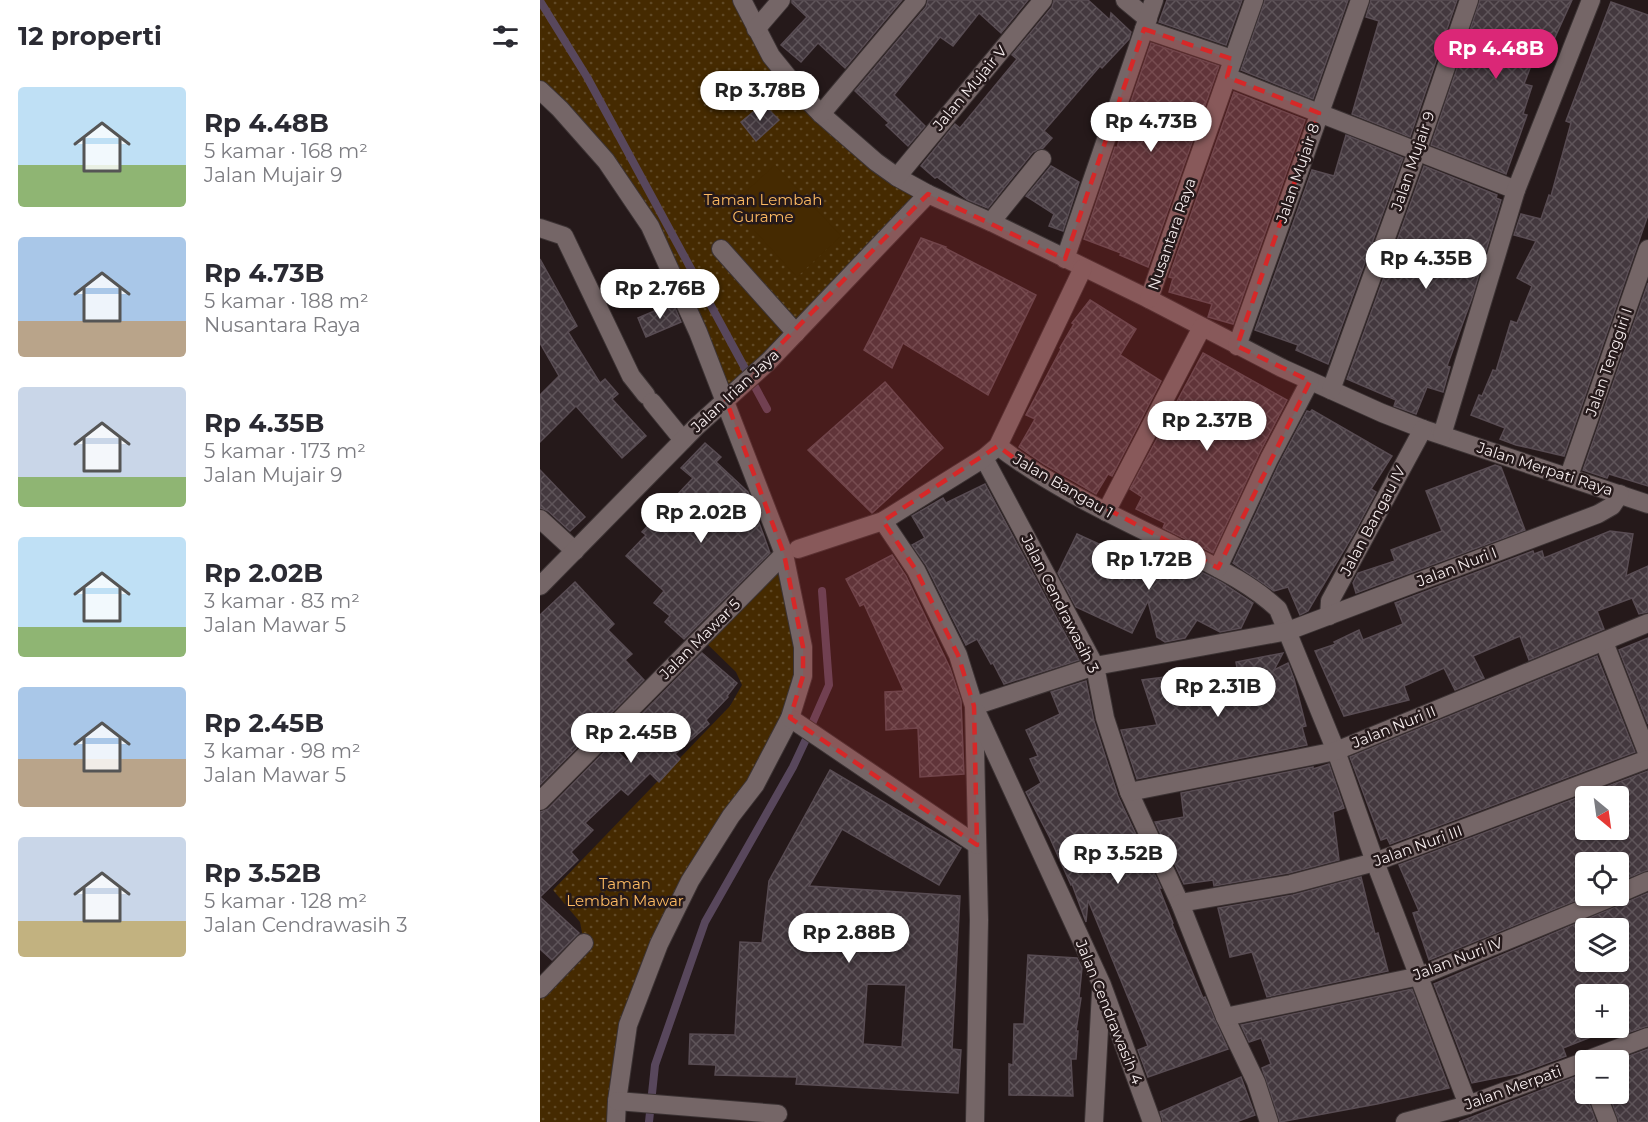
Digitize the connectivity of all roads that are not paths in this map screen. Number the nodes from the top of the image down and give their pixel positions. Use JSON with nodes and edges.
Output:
{"nodes":[{"id":1,"x":742,"y":0,"type":"edge"},
{"id":2,"x":781,"y":0,"type":"edge"},
{"id":3,"x":917,"y":0,"type":"edge"},
{"id":4,"x":1043,"y":0,"type":"edge"},
{"id":5,"x":1125,"y":0,"type":"edge"},
{"id":6,"x":1154,"y":0,"type":"edge"},
{"id":7,"x":1254,"y":0,"type":"edge"},
{"id":8,"x":1360,"y":0,"type":"edge"},
{"id":9,"x":1468,"y":0,"type":"edge"},
{"id":10,"x":1591,"y":0,"type":"edge"},
{"id":11,"x":1146,"y":24,"type":"junction"},
{"id":12,"x":756,"y":29,"type":"junction"},
{"id":13,"x":1229,"y":68,"type":"junction"},
{"id":14,"x":540,"y":90,"type":"edge"},
{"id":15,"x":1319,"y":113,"type":"junction"},
{"id":16,"x":821,"y":114,"type":"junction"},
{"id":17,"x":1417,"y":152,"type":"junction"},
{"id":18,"x":1042,"y":159,"type":"dead end"},
{"id":19,"x":897,"y":177,"type":"junction"},
{"id":20,"x":1516,"y":190,"type":"junction"},
{"id":21,"x":928,"y":194,"type":"junction"},
{"id":22,"x":991,"y":222,"type":"junction"},
{"id":23,"x":540,"y":228,"type":"edge"},
{"id":24,"x":721,"y":249,"type":"dead end"},
{"id":25,"x":1648,"y":249,"type":"edge"},
{"id":26,"x":1065,"y":259,"type":"junction"},
{"id":27,"x":1083,"y":268,"type":"junction"},
{"id":28,"x":1149,"y":299,"type":"junction"},
{"id":29,"x":1202,"y":327,"type":"junction"},
{"id":30,"x":796,"y":333,"type":"junction"},
{"id":31,"x":1237,"y":346,"type":"junction"},
{"id":32,"x":1310,"y":381,"type":"junction"},
{"id":33,"x":1331,"y":390,"type":"junction"},
{"id":34,"x":726,"y":400,"type":"junction"},
{"id":35,"x":1423,"y":429,"type":"junction"},
{"id":36,"x":1442,"y":435,"type":"junction"},
{"id":37,"x":683,"y":441,"type":"junction"},
{"id":38,"x":991,"y":452,"type":"junction"},
{"id":39,"x":1569,"y":476,"type":"junction"},
{"id":40,"x":1620,"y":494,"type":"junction"},
{"id":41,"x":1648,"y":504,"type":"edge"},
{"id":42,"x":1106,"y":512,"type":"junction"},
{"id":43,"x":540,"y":519,"type":"edge"},
{"id":44,"x":883,"y":521,"type":"junction"},
{"id":45,"x":575,"y":551,"type":"junction"},
{"id":46,"x":791,"y":551,"type":"junction"},
{"id":47,"x":1218,"y":568,"type":"junction"},
{"id":48,"x":540,"y":586,"type":"edge"},
{"id":49,"x":1329,"y":616,"type":"junction"},
{"id":50,"x":1648,"y":623,"type":"edge"},
{"id":51,"x":1288,"y":631,"type":"junction"},
{"id":52,"x":1604,"y":642,"type":"junction"},
{"id":53,"x":1095,"y":666,"type":"junction"},
{"id":54,"x":974,"y":706,"type":"junction"},
{"id":55,"x":790,"y":718,"type":"junction"},
{"id":56,"x":1336,"y":750,"type":"junction"},
{"id":57,"x":1648,"y":757,"type":"edge"},
{"id":58,"x":1129,"y":792,"type":"junction"},
{"id":59,"x":540,"y":801,"type":"edge"},
{"id":60,"x":977,"y":845,"type":"junction"},
{"id":61,"x":1375,"y":862,"type":"junction"},
{"id":62,"x":1648,"y":881,"type":"edge"},
{"id":63,"x":1629,"y":890,"type":"edge"},
{"id":64,"x":1180,"y":903,"type":"junction"},
{"id":65,"x":1590,"y":906,"type":"edge"},
{"id":66,"x":584,"y":943,"type":"dead end"},
{"id":67,"x":1420,"y":976,"type":"junction"},
{"id":68,"x":1102,"y":985,"type":"junction"},
{"id":69,"x":540,"y":989,"type":"edge"},
{"id":70,"x":1225,"y":1017,"type":"junction"},
{"id":71,"x":1648,"y":1037,"type":"edge"},
{"id":72,"x":1616,"y":1050,"type":"edge"},
{"id":73,"x":1575,"y":1066,"type":"edge"},
{"id":74,"x":616,"y":1101,"type":"junction"},
{"id":75,"x":1601,"y":1104,"type":"edge"},
{"id":76,"x":1468,"y":1105,"type":"junction"},
{"id":77,"x":778,"y":1114,"type":"dead end"},
{"id":78,"x":616,"y":1122,"type":"edge"},
{"id":79,"x":975,"y":1122,"type":"edge"},
{"id":80,"x":1094,"y":1122,"type":"edge"},
{"id":81,"x":1152,"y":1122,"type":"edge"},
{"id":82,"x":1269,"y":1122,"type":"edge"},
{"id":83,"x":1405,"y":1122,"type":"edge"},
{"id":84,"x":1608,"y":1122,"type":"edge"}],
"edges":[{"from":1,"to":12,"type":"street","name":"Jalan Merpati Raya"},
{"from":2,"to":12,"type":"street"},
{"from":3,"to":16,"type":"street"},
{"from":4,"to":19,"type":"street","name":"Jalan Mujair V"},
{"from":5,"to":11,"type":"street"},
{"from":6,"to":11,"type":"street"},
{"from":7,"to":13,"type":"street","name":"Nusantara Raya"},
{"from":8,"to":15,"type":"street","name":"Jalan Mujair 8"},
{"from":9,"to":17,"type":"street","name":"Jalan Mujair 9"},
{"from":10,"to":20,"type":"street"},
{"from":11,"to":13,"type":"street"},
{"from":11,"to":26,"type":"street"},
{"from":12,"to":16,"type":"street","name":"Jalan Merpati Raya"},
{"from":13,"to":15,"type":"street"},
{"from":13,"to":28,"type":"street","name":"Nusantara Raya"},
{"from":14,"to":34,"type":"street"},
{"from":15,"to":17,"type":"street"},
{"from":15,"to":31,"type":"street","name":"Jalan Mujair 8"},
{"from":16,"to":19,"type":"street","name":"Jalan Merpati Raya"},
{"from":17,"to":20,"type":"street"},
{"from":17,"to":33,"type":"street","name":"Jalan Mujair 9"},
{"from":18,"to":22,"type":"street"},
{"from":19,"to":21,"type":"street","name":"Jalan Merpati Raya"},
{"from":20,"to":36,"type":"street"},
{"from":21,"to":22,"type":"street","name":"Jalan Merpati Raya"},
{"from":21,"to":30,"type":"street","name":"Jalan Irian Jaya"},
{"from":22,"to":26,"type":"street","name":"Jalan Merpati Raya"},
{"from":23,"to":37,"type":"street"},
{"from":24,"to":30,"type":"street"},
{"from":25,"to":39,"type":"street","name":"Jalan Tenggiri I"},
{"from":26,"to":27,"type":"street","name":"Jalan Merpati Raya"},
{"from":27,"to":28,"type":"street","name":"Jalan Merpati Raya"},
{"from":27,"to":38,"type":"street","name":"Jalan Bangau 1"},
{"from":28,"to":29,"type":"street","name":"Jalan Merpati Raya"},
{"from":29,"to":31,"type":"street","name":"Jalan Merpati Raya"},
{"from":29,"to":42,"type":"street"},
{"from":30,"to":34,"type":"street","name":"Jalan Irian Jaya"},
{"from":31,"to":32,"type":"street","name":"Jalan Merpati Raya"},
{"from":32,"to":33,"type":"street","name":"Jalan Merpati Raya"},
{"from":32,"to":47,"type":"street"},
{"from":33,"to":35,"type":"street","name":"Jalan Merpati Raya"},
{"from":34,"to":37,"type":"street","name":"Jalan Irian Jaya"},
{"from":34,"to":46,"type":"street"},
{"from":35,"to":36,"type":"street","name":"Jalan Merpati Raya"},
{"from":35,"to":49,"type":"street","name":"Jalan Bangau IV"},
{"from":36,"to":39,"type":"street","name":"Jalan Merpati Raya"},
{"from":37,"to":45,"type":"street","name":"Jalan Irian Jaya"},
{"from":38,"to":42,"type":"street","name":"Jalan Bangau 1"},
{"from":38,"to":44,"type":"street"},
{"from":38,"to":53,"type":"street","name":"Jalan Cendrawasih 3"},
{"from":39,"to":40,"type":"street","name":"Jalan Merpati Raya"},
{"from":40,"to":41,"type":"street","name":"Jalan Merpati Raya"},
{"from":40,"to":49,"type":"street","name":"Jalan Nuri I"},
{"from":42,"to":47,"type":"street","name":"Jalan Bangau 1"},
{"from":43,"to":45,"type":"street"},
{"from":44,"to":46,"type":"street"},
{"from":44,"to":54,"type":"street"},
{"from":45,"to":48,"type":"street","name":"Jalan Irian Jaya"},
{"from":46,"to":55,"type":"street"},
{"from":46,"to":59,"type":"street","name":"Jalan Mawar 5"},
{"from":47,"to":51,"type":"street","name":"Jalan Bangau 1"},
{"from":49,"to":51,"type":"street","name":"Jalan Nuri I"},
{"from":50,"to":52,"type":"street","name":"Jalan Nuri II"},
{"from":51,"to":53,"type":"street","name":"Jalan Nuri I"},
{"from":51,"to":56,"type":"street","name":"Jalan Bangau 1"},
{"from":52,"to":56,"type":"street","name":"Jalan Nuri II"},
{"from":52,"to":57,"type":"street"},
{"from":53,"to":54,"type":"street","name":"Jalan Nuri I"},
{"from":53,"to":58,"type":"street","name":"Jalan Cendrawasih 3"},
{"from":54,"to":60,"type":"street"},
{"from":54,"to":68,"type":"street","name":"Jalan Cendrawasih 4"},
{"from":55,"to":60,"type":"street"},
{"from":55,"to":74,"type":"street"},
{"from":56,"to":58,"type":"street","name":"Jalan Nuri II"},
{"from":56,"to":61,"type":"street","name":"Jalan Bangau 1"},
{"from":57,"to":61,"type":"street","name":"Jalan Nuri III"},
{"from":58,"to":64,"type":"street","name":"Jalan Cendrawasih 3"},
{"from":60,"to":79,"type":"street"},
{"from":61,"to":64,"type":"street","name":"Jalan Nuri III"},
{"from":61,"to":67,"type":"street","name":"Jalan Bangau 1"},
{"from":62,"to":63,"type":"street","name":"Jalan Nuri IV"},
{"from":64,"to":70,"type":"street","name":"Jalan Cendrawasih 3"},
{"from":65,"to":67,"type":"street","name":"Jalan Nuri IV"},
{"from":66,"to":69,"type":"street"},
{"from":67,"to":70,"type":"street","name":"Jalan Nuri IV"},
{"from":67,"to":76,"type":"street","name":"Jalan Bangau 1"},
{"from":68,"to":80,"type":"street"},
{"from":68,"to":81,"type":"street","name":"Jalan Cendrawasih 4"},
{"from":70,"to":82,"type":"street","name":"Jalan Cendrawasih 3"},
{"from":71,"to":72,"type":"street","name":"Jalan Merpati"},
{"from":73,"to":76,"type":"street","name":"Jalan Merpati"},
{"from":74,"to":77,"type":"street"},
{"from":74,"to":78,"type":"street"},
{"from":75,"to":84,"type":"street"},
{"from":76,"to":83,"type":"street","name":"Jalan Merpati"}]}
